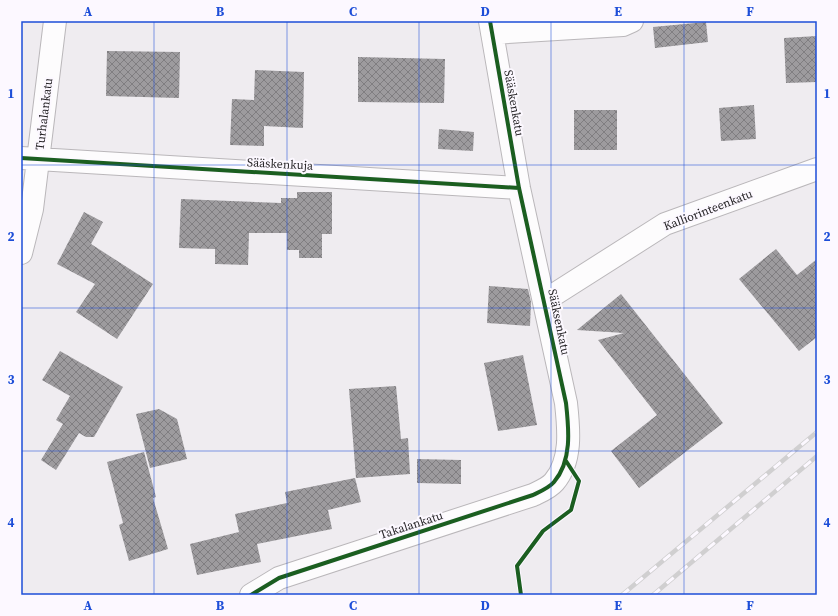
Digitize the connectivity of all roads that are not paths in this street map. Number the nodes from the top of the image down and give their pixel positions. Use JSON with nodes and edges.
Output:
{"nodes":[{"id":1,"x":54,"y":21,"type":"edge"},
{"id":2,"x":632,"y":21,"type":"edge"},
{"id":3,"x":491,"y":27,"type":"edge"},
{"id":4,"x":30,"y":159,"type":"edge"},
{"id":5,"x":817,"y":169,"type":"edge"},
{"id":6,"x":519,"y":188,"type":"junction"},
{"id":7,"x":21,"y":253,"type":"edge"},
{"id":8,"x":544,"y":301,"type":"junction"},
{"id":9,"x":566,"y":461,"type":"joint"},
{"id":10,"x":251,"y":595,"type":"edge"}],
"edges":[{"from":1,"to":4,"type":"street","name":"Turhalankatu"},
{"from":2,"to":3,"type":"street"},
{"from":3,"to":6,"type":"street","name":"Sääskenkatu"},
{"from":4,"to":6,"type":"street","name":"Sääskenkuja"},
{"from":4,"to":7,"type":"street","name":"Turhalankatu"},
{"from":5,"to":8,"type":"street","name":"Kalliorinteenkatu"},
{"from":6,"to":8,"type":"street","name":"Sääksenkatu"},
{"from":8,"to":9,"type":"street","name":"Sääksenkatu"},
{"from":9,"to":10,"type":"street","name":"Takalankatu"}]}
